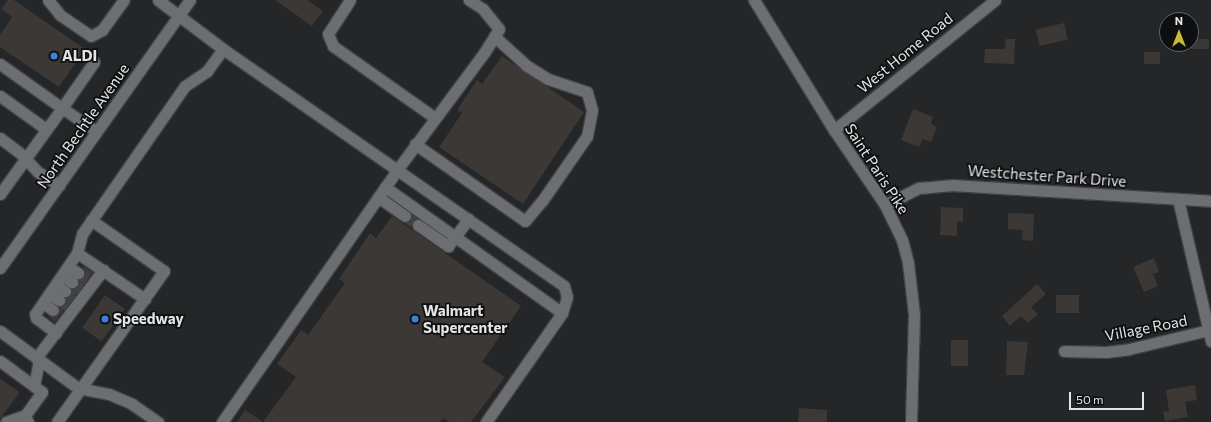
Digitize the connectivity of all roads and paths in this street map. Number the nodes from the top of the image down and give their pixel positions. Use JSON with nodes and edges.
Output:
{"nodes":[{"id":1,"x":48,"y":0,"type":"edge"},
{"id":2,"x":124,"y":0,"type":"edge"},
{"id":3,"x":158,"y":0,"type":"edge"},
{"id":4,"x":190,"y":0,"type":"edge"},
{"id":5,"x":350,"y":0,"type":"edge"},
{"id":6,"x":469,"y":0,"type":"edge"},
{"id":7,"x":754,"y":0,"type":"edge"},
{"id":8,"x":995,"y":0,"type":"edge"},
{"id":9,"x":180,"y":15,"type":"junction"},
{"id":10,"x":494,"y":36,"type":"junction"},
{"id":11,"x":223,"y":49,"type":"junction"},
{"id":12,"x":94,"y":62,"type":"dead end"},
{"id":13,"x":0,"y":64,"type":"edge"},
{"id":14,"x":0,"y":96,"type":"edge"},
{"id":15,"x":62,"y":108,"type":"junction"},
{"id":16,"x":435,"y":118,"type":"junction"},
{"id":17,"x":46,"y":129,"type":"junction"},
{"id":18,"x":834,"y":130,"type":"junction"},
{"id":19,"x":97,"y":132,"type":"junction"},
{"id":20,"x":0,"y":138,"type":"edge"},
{"id":21,"x":416,"y":144,"type":"junction"},
{"id":22,"x":27,"y":160,"type":"junction"},
{"id":23,"x":397,"y":170,"type":"junction"},
{"id":24,"x":60,"y":185,"type":"junction"},
{"id":25,"x":382,"y":192,"type":"junction"},
{"id":26,"x":0,"y":194,"type":"edge"},
{"id":27,"x":1178,"y":199,"type":"junction"},
{"id":28,"x":1211,"y":201,"type":"edge"},
{"id":29,"x":885,"y":205,"type":"junction"},
{"id":30,"x":405,"y":216,"type":"tunnel mouth"},
{"id":31,"x":468,"y":219,"type":"junction"},
{"id":32,"x":91,"y":220,"type":"junction"},
{"id":33,"x":418,"y":225,"type":"tunnel mouth"},
{"id":34,"x":455,"y":237,"type":"junction"},
{"id":35,"x":77,"y":253,"type":"junction"},
{"id":36,"x":0,"y":268,"type":"edge"},
{"id":37,"x":103,"y":270,"type":"junction"},
{"id":38,"x":49,"y":294,"type":"junction"},
{"id":39,"x":62,"y":296,"type":"tunnel mouth"},
{"id":40,"x":145,"y":299,"type":"junction"},
{"id":41,"x":53,"y":310,"type":"tunnel mouth"},
{"id":42,"x":562,"y":313,"type":"junction"},
{"id":43,"x":0,"y":331,"type":"edge"},
{"id":44,"x":56,"y":333,"type":"junction"},
{"id":45,"x":1210,"y":335,"type":"edge"},
{"id":46,"x":1064,"y":351,"type":"dead end"},
{"id":47,"x":38,"y":359,"type":"junction"},
{"id":48,"x":0,"y":361,"type":"edge"},
{"id":49,"x":34,"y":386,"type":"junction"},
{"id":50,"x":83,"y":389,"type":"junction"},
{"id":51,"x":26,"y":419,"type":"edge"},
{"id":52,"x":6,"y":422,"type":"edge"},
{"id":53,"x":57,"y":422,"type":"edge"},
{"id":54,"x":158,"y":422,"type":"edge"},
{"id":55,"x":222,"y":422,"type":"edge"},
{"id":56,"x":486,"y":422,"type":"edge"},
{"id":57,"x":911,"y":422,"type":"edge"}],
"edges":[{"from":1,"to":2,"type":"street"},
{"from":3,"to":9,"type":"street"},
{"from":4,"to":9,"type":"street","name":"North Bechtle Avenue"},
{"from":5,"to":16,"type":"street"},
{"from":6,"to":10,"type":"street"},
{"from":7,"to":18,"type":"street","name":"Saint Paris Pike"},
{"from":8,"to":18,"type":"street","name":"West Home Road"},
{"from":9,"to":11,"type":"street"},
{"from":9,"to":19,"type":"street","name":"North Bechtle Avenue"},
{"from":10,"to":16,"type":"street"},
{"from":10,"to":21,"type":"street"},
{"from":11,"to":23,"type":"street"},
{"from":11,"to":32,"type":"street"},
{"from":12,"to":15,"type":"street"},
{"from":13,"to":15,"type":"street"},
{"from":14,"to":17,"type":"street"},
{"from":15,"to":17,"type":"street"},
{"from":15,"to":19,"type":"street"},
{"from":16,"to":21,"type":"street"},
{"from":17,"to":22,"type":"street"},
{"from":18,"to":29,"type":"street","name":"Saint Paris Pike"},
{"from":19,"to":24,"type":"street","name":"North Bechtle Avenue"},
{"from":20,"to":22,"type":"street"},
{"from":21,"to":23,"type":"street"},
{"from":22,"to":24,"type":"street"},
{"from":22,"to":26,"type":"street"},
{"from":23,"to":25,"type":"street"},
{"from":23,"to":31,"type":"street"},
{"from":24,"to":36,"type":"street","name":"North Bechtle Avenue"},
{"from":25,"to":30,"type":"street"},
{"from":25,"to":34,"type":"street"},
{"from":25,"to":55,"type":"street"},
{"from":27,"to":28,"type":"street","name":"Westchester Park Drive"},
{"from":27,"to":29,"type":"street","name":"Westchester Park Drive"},
{"from":27,"to":45,"type":"street"},
{"from":29,"to":57,"type":"street","name":"Saint Paris Pike"},
{"from":31,"to":34,"type":"street"},
{"from":31,"to":42,"type":"street"},
{"from":32,"to":35,"type":"street"},
{"from":32,"to":40,"type":"street"},
{"from":33,"to":34,"type":"street"},
{"from":34,"to":42,"type":"street"},
{"from":35,"to":37,"type":"street"},
{"from":35,"to":38,"type":"street"},
{"from":37,"to":40,"type":"street"},
{"from":37,"to":44,"type":"street"},
{"from":38,"to":39,"type":"street"},
{"from":38,"to":41,"type":"street"},
{"from":38,"to":44,"type":"street"},
{"from":40,"to":50,"type":"street"},
{"from":42,"to":56,"type":"street"},
{"from":43,"to":47,"type":"street"},
{"from":44,"to":47,"type":"street"},
{"from":45,"to":46,"type":"street","name":"Village Road"},
{"from":47,"to":49,"type":"street"},
{"from":47,"to":50,"type":"street"},
{"from":48,"to":49,"type":"street"},
{"from":49,"to":51,"type":"street"},
{"from":50,"to":53,"type":"street"},
{"from":50,"to":54,"type":"street"},
{"from":51,"to":52,"type":"street"}]}
